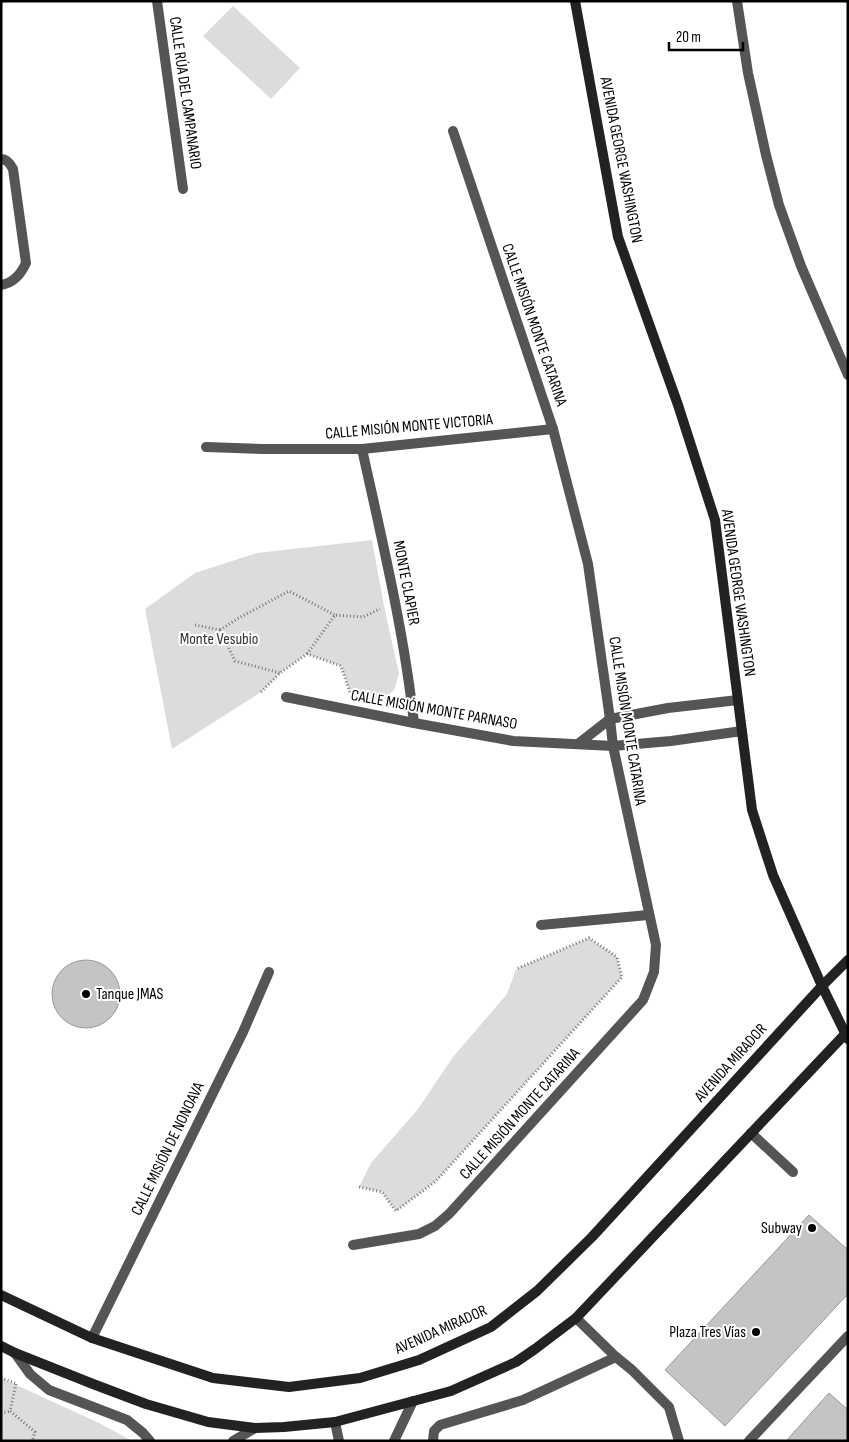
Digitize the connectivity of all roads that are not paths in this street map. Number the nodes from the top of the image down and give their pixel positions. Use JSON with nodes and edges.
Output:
{"nodes":[{"id":1,"x":157,"y":1,"type":"edge"},
{"id":2,"x":575,"y":1,"type":"edge"},
{"id":3,"x":737,"y":1,"type":"edge"},
{"id":4,"x":453,"y":131,"type":"dead end"},
{"id":5,"x":1,"y":159,"type":"edge"},
{"id":6,"x":183,"y":188,"type":"dead end"},
{"id":7,"x":1,"y":284,"type":"edge"},
{"id":8,"x":848,"y":374,"type":"edge"},
{"id":9,"x":554,"y":429,"type":"junction"},
{"id":10,"x":206,"y":447,"type":"dead end"},
{"id":11,"x":362,"y":449,"type":"junction"},
{"id":12,"x":286,"y":697,"type":"dead end"},
{"id":13,"x":738,"y":700,"type":"junction"},
{"id":14,"x":610,"y":719,"type":"junction"},
{"id":15,"x":414,"y":723,"type":"junction"},
{"id":16,"x":742,"y":731,"type":"junction"},
{"id":17,"x":578,"y":744,"type":"junction"},
{"id":18,"x":613,"y":746,"type":"junction"},
{"id":19,"x":648,"y":915,"type":"junction"},
{"id":20,"x":541,"y":925,"type":"dead end"},
{"id":21,"x":848,"y":960,"type":"edge"},
{"id":22,"x":269,"y":972,"type":"dead end"},
{"id":23,"x":822,"y":986,"type":"junction"},
{"id":24,"x":847,"y":1035,"type":"edge"},
{"id":25,"x":751,"y":1133,"type":"junction"},
{"id":26,"x":793,"y":1172,"type":"dead end"},
{"id":27,"x":353,"y":1245,"type":"dead end"},
{"id":28,"x":1,"y":1295,"type":"edge"},
{"id":29,"x":576,"y":1318,"type":"junction"},
{"id":30,"x":848,"y":1336,"type":"edge"},
{"id":31,"x":92,"y":1338,"type":"junction"},
{"id":32,"x":1,"y":1346,"type":"edge"},
{"id":33,"x":15,"y":1353,"type":"junction"},
{"id":34,"x":616,"y":1357,"type":"junction"},
{"id":35,"x":413,"y":1401,"type":"junction"},
{"id":36,"x":335,"y":1422,"type":"junction"},
{"id":37,"x":256,"y":1428,"type":"junction"},
{"id":38,"x":150,"y":1441,"type":"edge"},
{"id":39,"x":233,"y":1441,"type":"edge"},
{"id":40,"x":339,"y":1441,"type":"edge"},
{"id":41,"x":394,"y":1441,"type":"edge"},
{"id":42,"x":433,"y":1441,"type":"edge"},
{"id":43,"x":679,"y":1441,"type":"edge"},
{"id":44,"x":749,"y":1441,"type":"edge"}],
"edges":[{"from":1,"to":6,"type":"street","name":"CALLE RÚA DEL CAMPANARIO"},
{"from":2,"to":13,"type":"main road","name":"AVENIDA GEORGE WASHINGTON"},
{"from":3,"to":8,"type":"street"},
{"from":4,"to":9,"type":"street","name":"CALLE MISIÓN MONTE CATARINA"},
{"from":5,"to":7,"type":"street"},
{"from":9,"to":11,"type":"street","name":"CALLE MISIÓN MONTE VICTORIA"},
{"from":9,"to":14,"type":"street","name":"CALLE MISIÓN MONTE CATARINA"},
{"from":10,"to":11,"type":"street","name":"CALLE MISIÓN MONTE VICTORIA"},
{"from":11,"to":15,"type":"street","name":"MONTE CLAPIER"},
{"from":12,"to":15,"type":"street","name":"CALLE MISIÓN MONTE PARNASO"},
{"from":13,"to":14,"type":"street"},
{"from":13,"to":16,"type":"main road","name":"AVENIDA GEORGE WASHINGTON"},
{"from":14,"to":17,"type":"street"},
{"from":14,"to":18,"type":"street","name":"CALLE MISIÓN MONTE CATARINA"},
{"from":15,"to":17,"type":"street","name":"CALLE MISIÓN MONTE PARNASO"},
{"from":16,"to":18,"type":"street","name":"CALLE MISIÓN MONTE PARNASO"},
{"from":16,"to":23,"type":"main road","name":"AVENIDA GEORGE WASHINGTON"},
{"from":17,"to":18,"type":"street","name":"CALLE MISIÓN MONTE PARNASO"},
{"from":18,"to":19,"type":"street","name":"CALLE MISIÓN MONTE CATARINA"},
{"from":19,"to":20,"type":"street"},
{"from":19,"to":27,"type":"street","name":"CALLE MISIÓN MONTE CATARINA"},
{"from":21,"to":23,"type":"main road","name":"AVENIDA MIRADOR"},
{"from":22,"to":31,"type":"street","name":"CALLE MISIÓN DE NONOAVA"},
{"from":23,"to":24,"type":"main road","name":"AVENIDA GEORGE WASHINGTON"},
{"from":23,"to":31,"type":"main road","name":"AVENIDA MIRADOR"},
{"from":24,"to":25,"type":"main road"},
{"from":25,"to":26,"type":"street"},
{"from":25,"to":29,"type":"main road"},
{"from":28,"to":31,"type":"main road","name":"AVENIDA MIRADOR"},
{"from":29,"to":34,"type":"street"},
{"from":29,"to":35,"type":"main road"},
{"from":30,"to":44,"type":"street"},
{"from":32,"to":33,"type":"main road"},
{"from":33,"to":37,"type":"main road"},
{"from":33,"to":38,"type":"street"},
{"from":34,"to":42,"type":"street"},
{"from":34,"to":43,"type":"street"},
{"from":35,"to":36,"type":"main road"},
{"from":35,"to":41,"type":"street"},
{"from":36,"to":37,"type":"main road"},
{"from":36,"to":40,"type":"street"},
{"from":37,"to":39,"type":"street"}]}
